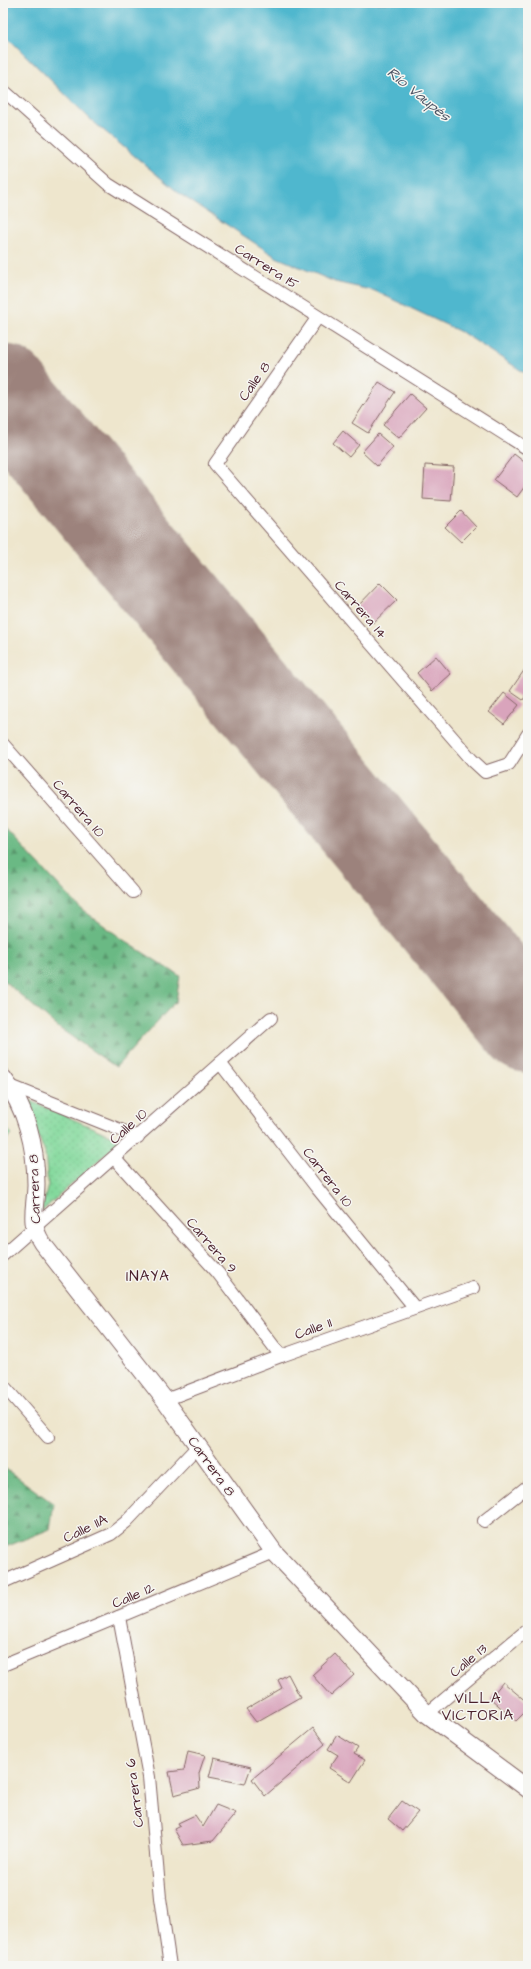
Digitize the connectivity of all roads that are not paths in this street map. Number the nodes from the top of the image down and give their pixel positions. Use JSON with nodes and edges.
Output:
{"nodes":[{"id":1,"x":3,"y":90,"type":"edge"},
{"id":2,"x":318,"y":316,"type":"junction"},
{"id":3,"x":528,"y":449,"type":"edge"},
{"id":4,"x":215,"y":464,"type":"joint"},
{"id":5,"x":528,"y":734,"type":"edge"},
{"id":6,"x":3,"y":744,"type":"edge"},
{"id":7,"x":133,"y":892,"type":"dead end"},
{"id":8,"x":271,"y":1018,"type":"dead end"},
{"id":9,"x":220,"y":1063,"type":"junction"},
{"id":10,"x":6,"y":1081,"type":"edge"},
{"id":11,"x":138,"y":1137,"type":"junction"},
{"id":12,"x":114,"y":1158,"type":"junction"},
{"id":13,"x":34,"y":1228,"type":"junction"},
{"id":14,"x":3,"y":1255,"type":"edge"},
{"id":15,"x":473,"y":1288,"type":"dead end"},
{"id":16,"x":415,"y":1308,"type":"junction"},
{"id":17,"x":281,"y":1356,"type":"junction"},
{"id":18,"x":3,"y":1385,"type":"edge"},
{"id":19,"x":165,"y":1400,"type":"junction"},
{"id":20,"x":48,"y":1437,"type":"dead end"},
{"id":21,"x":198,"y":1446,"type":"junction"},
{"id":22,"x":528,"y":1486,"type":"edge"},
{"id":23,"x":484,"y":1521,"type":"dead end"},
{"id":24,"x":274,"y":1552,"type":"junction"},
{"id":25,"x":3,"y":1582,"type":"edge"},
{"id":26,"x":119,"y":1617,"type":"junction"},
{"id":27,"x":528,"y":1629,"type":"edge"},
{"id":28,"x":3,"y":1665,"type":"edge"},
{"id":29,"x":427,"y":1714,"type":"junction"},
{"id":30,"x":528,"y":1789,"type":"edge"},
{"id":31,"x":170,"y":1966,"type":"edge"}],
"edges":[{"from":1,"to":2,"type":"street","name":"Carrera 15"},
{"from":2,"to":3,"type":"street","name":"Carrera 15"},
{"from":2,"to":4,"type":"street","name":"Calle 8"},
{"from":4,"to":5,"type":"street","name":"Carrera 14"},
{"from":6,"to":7,"type":"street","name":"Carrera 10"},
{"from":8,"to":9,"type":"street","name":"Calle 10"},
{"from":9,"to":11,"type":"street","name":"Calle 10"},
{"from":9,"to":16,"type":"street","name":"Carrera 10"},
{"from":10,"to":11,"type":"street"},
{"from":10,"to":13,"type":"street","name":"Carrera 8"},
{"from":11,"to":12,"type":"street","name":"Calle 10"},
{"from":12,"to":13,"type":"street","name":"Calle 10"},
{"from":12,"to":17,"type":"street","name":"Carrera 9"},
{"from":13,"to":14,"type":"street","name":"Calle 10"},
{"from":13,"to":19,"type":"street","name":"Carrera 8"},
{"from":15,"to":16,"type":"street","name":"Calle 11"},
{"from":16,"to":17,"type":"street","name":"Calle 11"},
{"from":17,"to":19,"type":"street","name":"Calle 11"},
{"from":18,"to":20,"type":"street"},
{"from":19,"to":21,"type":"street","name":"Carrera 8"},
{"from":21,"to":24,"type":"street","name":"Carrera 8"},
{"from":21,"to":25,"type":"street","name":"Calle 11A"},
{"from":22,"to":23,"type":"street"},
{"from":24,"to":26,"type":"street","name":"Calle 12"},
{"from":24,"to":29,"type":"street","name":"Carrera 8"},
{"from":26,"to":28,"type":"street","name":"Calle 12"},
{"from":26,"to":31,"type":"street","name":"Carrera 6"},
{"from":27,"to":29,"type":"street","name":"Calle 13"},
{"from":29,"to":30,"type":"street","name":"Carrera 8"}]}
